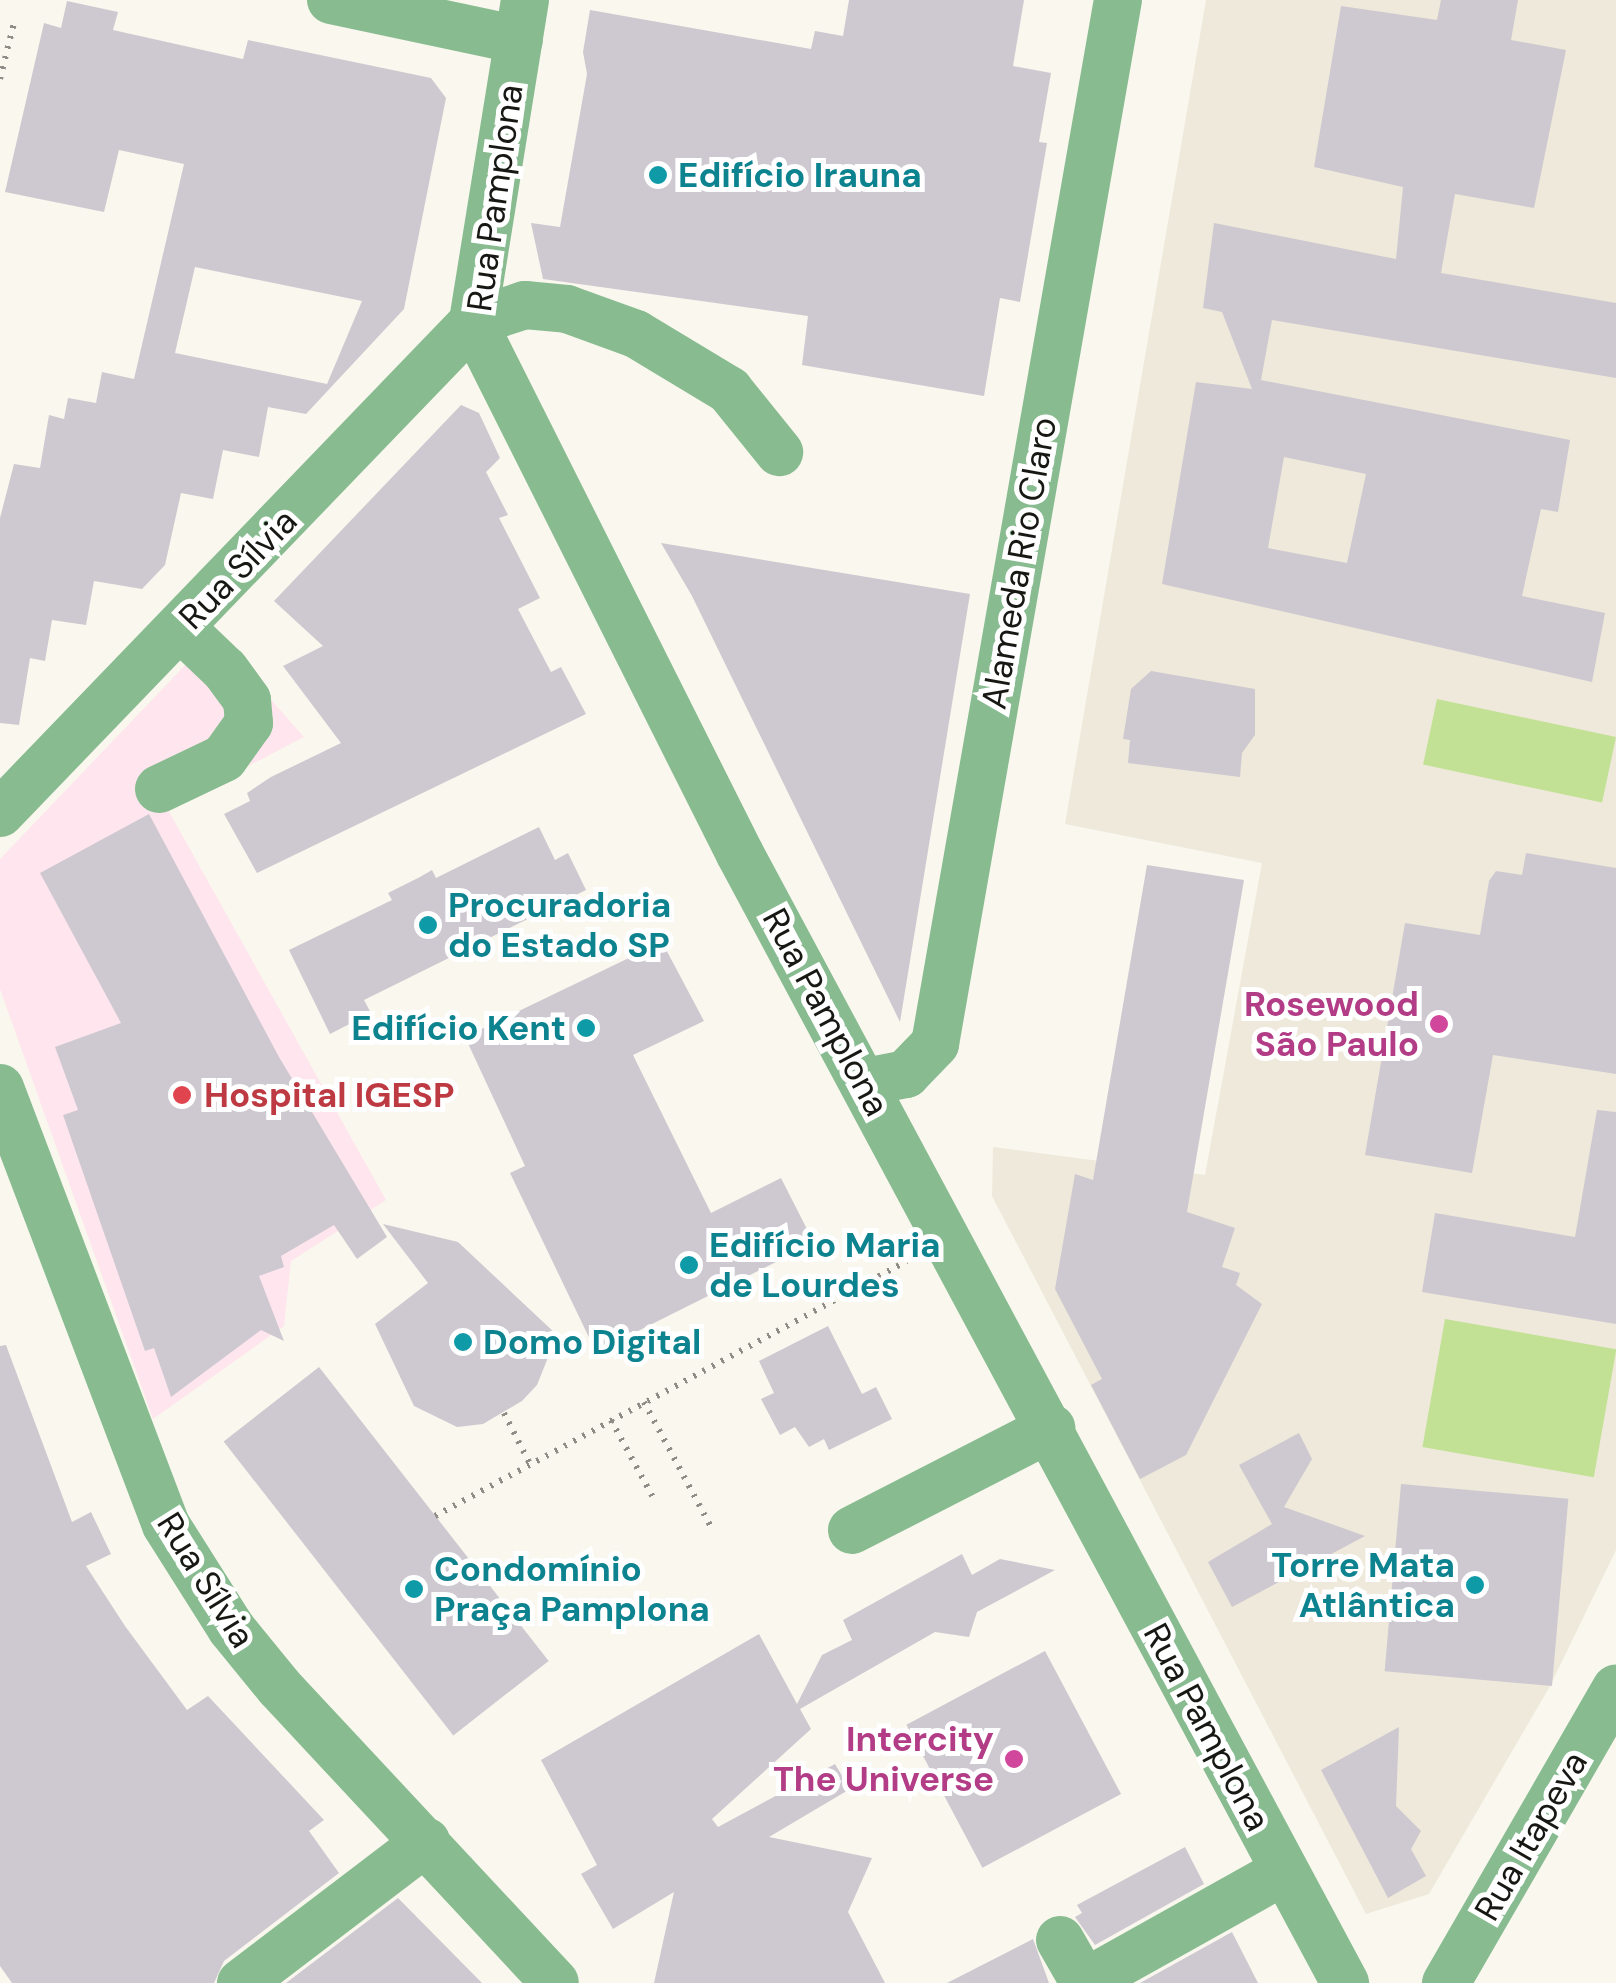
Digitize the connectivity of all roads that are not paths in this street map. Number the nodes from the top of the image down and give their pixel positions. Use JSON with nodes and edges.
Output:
{"nodes":[{"id":1,"x":331,"y":0,"type":"edge"},
{"id":2,"x":1118,"y":0,"type":"edge"},
{"id":3,"x":522,"y":20,"type":"edge"},
{"id":4,"x":473,"y":322,"type":"junction"},
{"id":5,"x":779,"y":452,"type":"dead end"},
{"id":6,"x":181,"y":628,"type":"junction"},
{"id":7,"x":159,"y":789,"type":"dead end"},
{"id":8,"x":0,"y":813,"type":"edge"},
{"id":9,"x":865,"y":1082,"type":"junction"},
{"id":10,"x":0,"y":1088,"type":"edge"},
{"id":11,"x":11,"y":1156,"type":"edge"},
{"id":12,"x":1051,"y":1428,"type":"junction"},
{"id":13,"x":852,"y":1530,"type":"dead end"},
{"id":14,"x":1616,"y":1689,"type":"edge"},
{"id":15,"x":426,"y":1842,"type":"junction"},
{"id":16,"x":1283,"y":1872,"type":"junction"},
{"id":17,"x":1060,"y":1940,"type":"dead end"},
{"id":18,"x":241,"y":1983,"type":"edge"},
{"id":19,"x":555,"y":1983,"type":"edge"},
{"id":20,"x":1084,"y":1983,"type":"edge"},
{"id":21,"x":1345,"y":1983,"type":"edge"},
{"id":22,"x":1446,"y":1983,"type":"edge"}],
"edges":[{"from":1,"to":3,"type":"street"},
{"from":2,"to":9,"type":"street","name":"Alameda Rio Claro"},
{"from":3,"to":4,"type":"street","name":"Rua Pamplona"},
{"from":4,"to":5,"type":"street"},
{"from":4,"to":6,"type":"street","name":"Rua Sílvia"},
{"from":4,"to":9,"type":"street","name":"Rua Pamplona"},
{"from":6,"to":7,"type":"street"},
{"from":6,"to":8,"type":"street","name":"Rua Sílvia"},
{"from":9,"to":12,"type":"street","name":"Rua Pamplona"},
{"from":10,"to":11,"type":"street","name":"Rua Sílvia"},
{"from":11,"to":15,"type":"street","name":"Rua Sílvia"},
{"from":12,"to":13,"type":"street"},
{"from":12,"to":16,"type":"street","name":"Rua Pamplona"},
{"from":14,"to":22,"type":"street","name":"Rua Itapeva"},
{"from":15,"to":18,"type":"street"},
{"from":15,"to":19,"type":"street","name":"Rua Sílvia"},
{"from":16,"to":20,"type":"street"},
{"from":16,"to":21,"type":"street","name":"Rua Pamplona"},
{"from":17,"to":20,"type":"street"}]}
